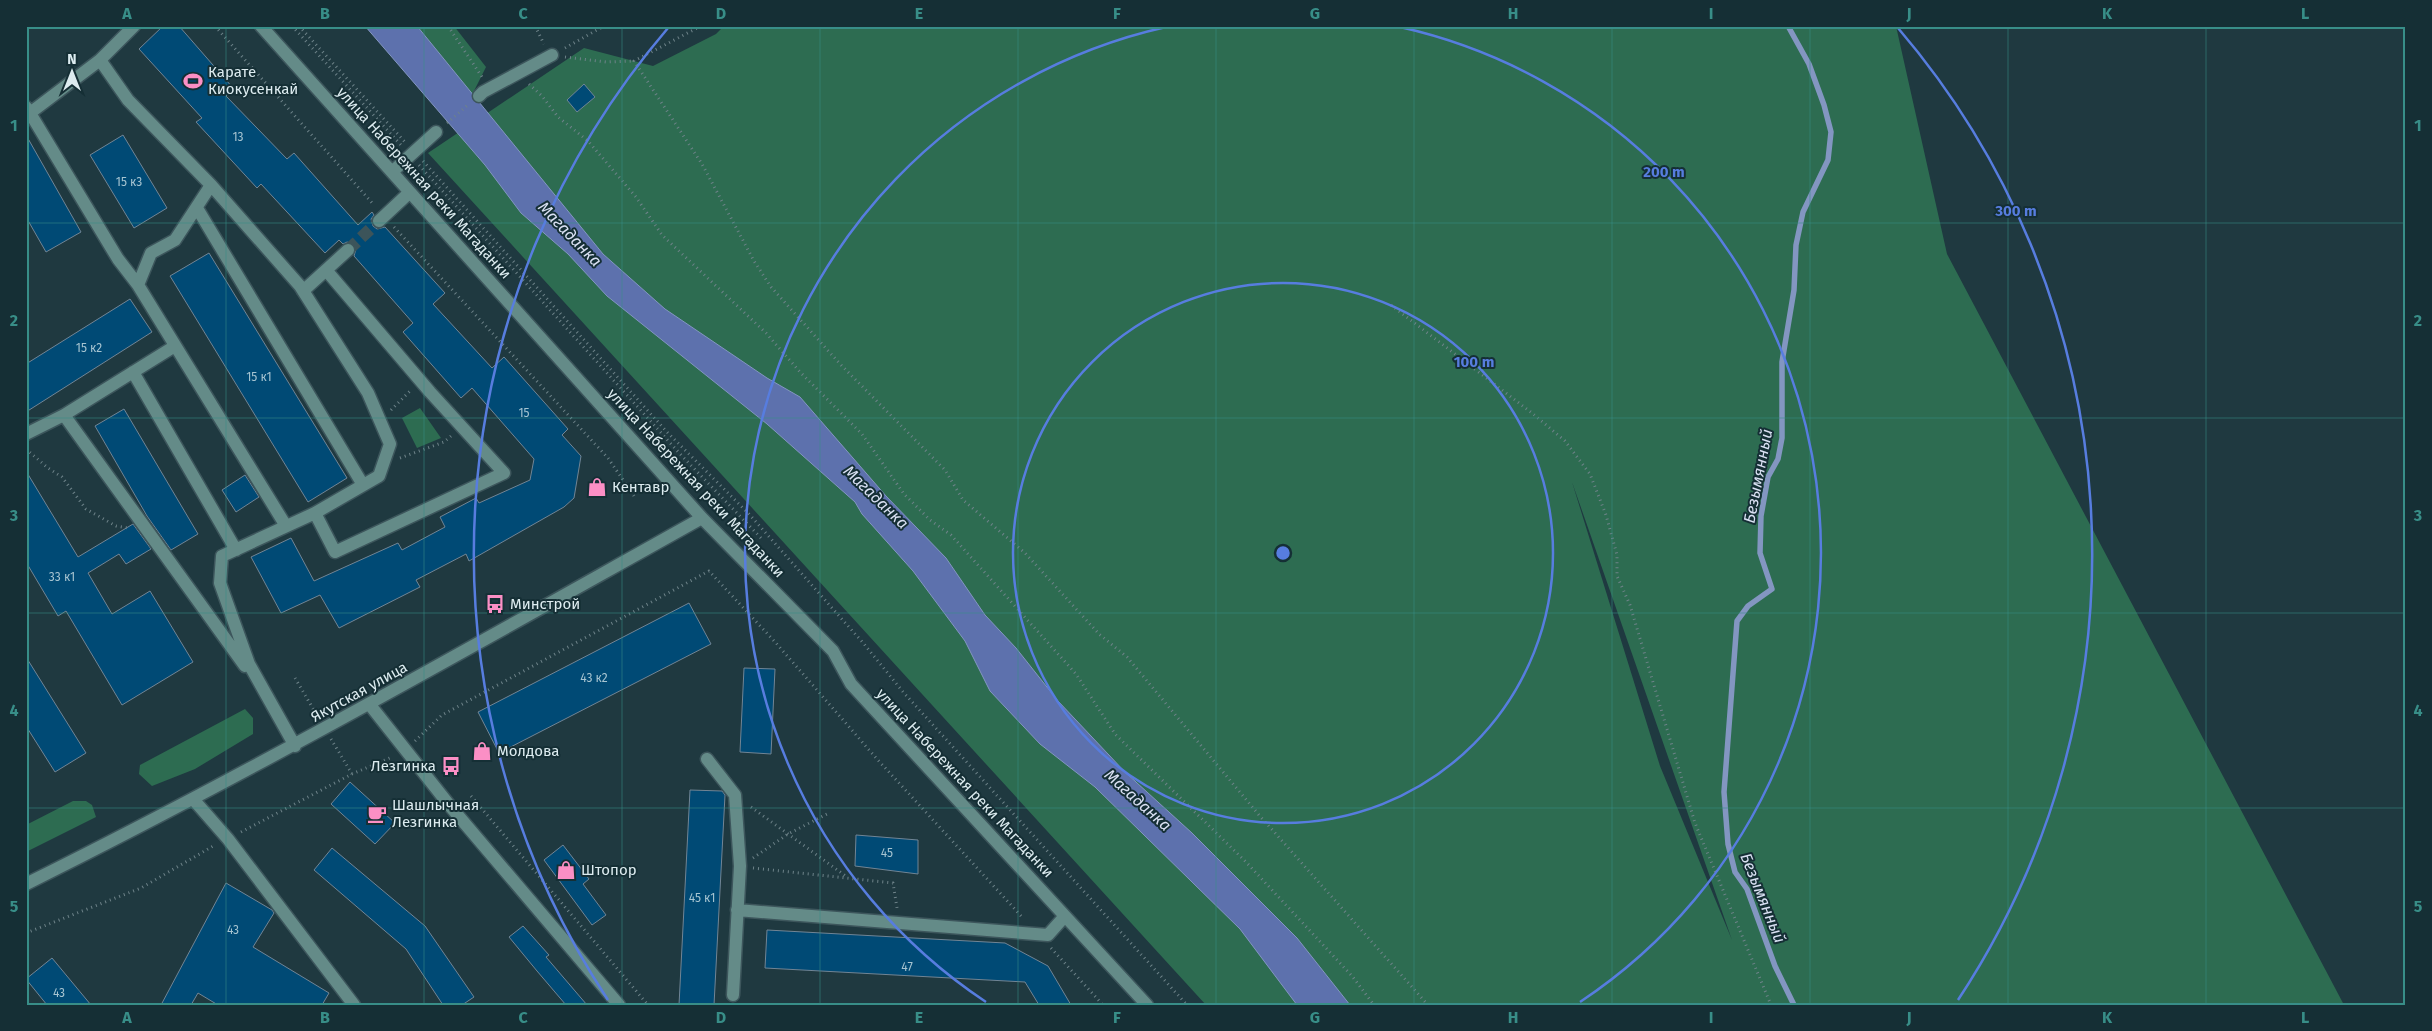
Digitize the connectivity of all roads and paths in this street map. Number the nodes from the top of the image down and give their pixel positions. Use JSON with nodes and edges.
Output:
{"nodes":[{"id":1,"x":134,"y":26,"type":"edge"},
{"id":2,"x":216,"y":26,"type":"edge"},
{"id":3,"x":261,"y":26,"type":"edge"},
{"id":4,"x":292,"y":26,"type":"edge"},
{"id":5,"x":299,"y":26,"type":"edge"},
{"id":6,"x":448,"y":26,"type":"edge"},
{"id":7,"x":535,"y":26,"type":"edge"},
{"id":8,"x":604,"y":26,"type":"edge"},
{"id":9,"x":700,"y":26,"type":"edge"},
{"id":10,"x":552,"y":55,"type":"junction"},
{"id":11,"x":100,"y":60,"type":"junction"},
{"id":12,"x":634,"y":61,"type":"junction"},
{"id":13,"x":519,"y":72,"type":"junction"},
{"id":14,"x":490,"y":88,"type":"junction"},
{"id":15,"x":479,"y":96,"type":"joint"},
{"id":16,"x":28,"y":110,"type":"edge"},
{"id":17,"x":436,"y":132,"type":"joint"},
{"id":18,"x":413,"y":154,"type":"junction"},
{"id":19,"x":392,"y":172,"type":"junction"},
{"id":20,"x":211,"y":185,"type":"junction"},
{"id":21,"x":410,"y":192,"type":"junction"},
{"id":22,"x":197,"y":208,"type":"junction"},
{"id":23,"x":382,"y":218,"type":"junction"},
{"id":24,"x":348,"y":250,"type":"tunnel mouth"},
{"id":25,"x":326,"y":270,"type":"junction"},
{"id":26,"x":138,"y":285,"type":"junction"},
{"id":27,"x":303,"y":291,"type":"junction"},
{"id":28,"x":1391,"y":306,"type":"dead end"},
{"id":29,"x":175,"y":346,"type":"junction"},
{"id":30,"x":133,"y":372,"type":"junction"},
{"id":31,"x":420,"y":380,"type":"junction"},
{"id":32,"x":64,"y":415,"type":"junction"},
{"id":33,"x":380,"y":420,"type":"junction"},
{"id":34,"x":461,"y":426,"type":"junction"},
{"id":35,"x":26,"y":434,"type":"edge"},
{"id":36,"x":26,"y":449,"type":"edge"},
{"id":37,"x":384,"y":461,"type":"junction"},
{"id":38,"x":364,"y":485,"type":"junction"},
{"id":39,"x":634,"y":496,"type":"dead end"},
{"id":40,"x":315,"y":513,"type":"junction"},
{"id":41,"x":702,"y":518,"type":"junction"},
{"id":42,"x":286,"y":526,"type":"junction"},
{"id":43,"x":146,"y":528,"type":"junction"},
{"id":44,"x":761,"y":538,"type":"dead end"},
{"id":45,"x":236,"y":550,"type":"junction"},
{"id":46,"x":266,"y":695,"type":"junction"},
{"id":47,"x":370,"y":705,"type":"junction"},
{"id":48,"x":295,"y":746,"type":"junction"},
{"id":49,"x":406,"y":750,"type":"junction"},
{"id":50,"x":707,"y":760,"type":"dead end"},
{"id":51,"x":735,"y":795,"type":"junction"},
{"id":52,"x":471,"y":796,"type":"dead end"},
{"id":53,"x":193,"y":799,"type":"junction"},
{"id":54,"x":827,"y":814,"type":"dead end"},
{"id":55,"x":788,"y":834,"type":"junction"},
{"id":56,"x":228,"y":839,"type":"junction"},
{"id":57,"x":740,"y":866,"type":"junction"},
{"id":58,"x":848,"y":878,"type":"junction"},
{"id":59,"x":26,"y":884,"type":"edge"},
{"id":60,"x":737,"y":910,"type":"junction"},
{"id":61,"x":1065,"y":916,"type":"junction"},
{"id":62,"x":899,"y":922,"type":"junction"},
{"id":63,"x":26,"y":933,"type":"edge"},
{"id":64,"x":1039,"y":935,"type":"junction"},
{"id":65,"x":732,"y":995,"type":"dead end"},
{"id":66,"x":354,"y":1005,"type":"edge"},
{"id":67,"x":619,"y":1005,"type":"edge"},
{"id":68,"x":648,"y":1005,"type":"edge"},
{"id":69,"x":1103,"y":1005,"type":"edge"},
{"id":70,"x":1147,"y":1005,"type":"edge"},
{"id":71,"x":1186,"y":1005,"type":"edge"},
{"id":72,"x":1374,"y":1005,"type":"edge"},
{"id":73,"x":1428,"y":1005,"type":"edge"},
{"id":74,"x":1771,"y":1005,"type":"edge"}],
"edges":[{"from":1,"to":11,"type":"street"},
{"from":2,"to":23,"type":"path"},
{"from":3,"to":19,"type":"street","name":"улица Набережная реки Магаданки"},
{"from":4,"to":18,"type":"path"},
{"from":5,"to":18,"type":"path"},
{"from":6,"to":14,"type":"path"},
{"from":7,"to":10,"type":"path"},
{"from":8,"to":10,"type":"path"},
{"from":9,"to":12,"type":"path"},
{"from":10,"to":12,"type":"path"},
{"from":10,"to":13,"type":"street"},
{"from":11,"to":16,"type":"street"},
{"from":11,"to":20,"type":"street"},
{"from":12,"to":73,"type":"path"},
{"from":13,"to":14,"type":"street"},
{"from":13,"to":72,"type":"path"},
{"from":14,"to":15,"type":"street"},
{"from":15,"to":17,"type":"path"},
{"from":16,"to":26,"type":"street"},
{"from":17,"to":18,"type":"street"},
{"from":18,"to":19,"type":"street"},
{"from":18,"to":44,"type":"path"},
{"from":18,"to":71,"type":"path"},
{"from":19,"to":21,"type":"street","name":"улица Набережная реки Магаданки"},
{"from":20,"to":22,"type":"street"},
{"from":20,"to":27,"type":"street"},
{"from":21,"to":23,"type":"street"},
{"from":21,"to":41,"type":"street","name":"улица Набережная реки Магаданки"},
{"from":22,"to":26,"type":"street"},
{"from":22,"to":38,"type":"street"},
{"from":23,"to":39,"type":"path"},
{"from":24,"to":25,"type":"street"},
{"from":25,"to":27,"type":"street"},
{"from":25,"to":31,"type":"street"},
{"from":26,"to":29,"type":"street"},
{"from":27,"to":33,"type":"street"},
{"from":28,"to":74,"type":"path"},
{"from":29,"to":30,"type":"street"},
{"from":29,"to":42,"type":"street"},
{"from":30,"to":32,"type":"street"},
{"from":30,"to":45,"type":"street"},
{"from":31,"to":33,"type":"path"},
{"from":31,"to":34,"type":"street"},
{"from":32,"to":35,"type":"street"},
{"from":32,"to":43,"type":"street"},
{"from":33,"to":37,"type":"street"},
{"from":34,"to":37,"type":"path"},
{"from":34,"to":40,"type":"street"},
{"from":36,"to":43,"type":"path"},
{"from":37,"to":38,"type":"street"},
{"from":38,"to":40,"type":"street"},
{"from":40,"to":42,"type":"street"},
{"from":41,"to":47,"type":"street","name":"Якутская улица"},
{"from":41,"to":61,"type":"street","name":"улица Набережная реки Магаданки"},
{"from":42,"to":45,"type":"street"},
{"from":43,"to":46,"type":"street"},
{"from":45,"to":46,"type":"street"},
{"from":46,"to":48,"type":"street"},
{"from":47,"to":48,"type":"street","name":"Якутская улица"},
{"from":47,"to":49,"type":"street"},
{"from":48,"to":53,"type":"street","name":"Якутская улица"},
{"from":49,"to":56,"type":"path"},
{"from":49,"to":64,"type":"path"},
{"from":49,"to":67,"type":"street"},
{"from":50,"to":51,"type":"street"},
{"from":51,"to":55,"type":"path"},
{"from":51,"to":57,"type":"street"},
{"from":52,"to":68,"type":"path"},
{"from":53,"to":56,"type":"street"},
{"from":53,"to":59,"type":"street","name":"Якутская улица"},
{"from":54,"to":55,"type":"path"},
{"from":55,"to":57,"type":"path"},
{"from":55,"to":58,"type":"path"},
{"from":56,"to":63,"type":"path"},
{"from":56,"to":66,"type":"street"},
{"from":57,"to":58,"type":"path"},
{"from":57,"to":60,"type":"street"},
{"from":58,"to":62,"type":"path"},
{"from":60,"to":62,"type":"street"},
{"from":60,"to":65,"type":"street"},
{"from":61,"to":64,"type":"street"},
{"from":61,"to":70,"type":"street","name":"улица Набережная реки Магаданки"},
{"from":62,"to":64,"type":"street"},
{"from":64,"to":69,"type":"path"}]}
